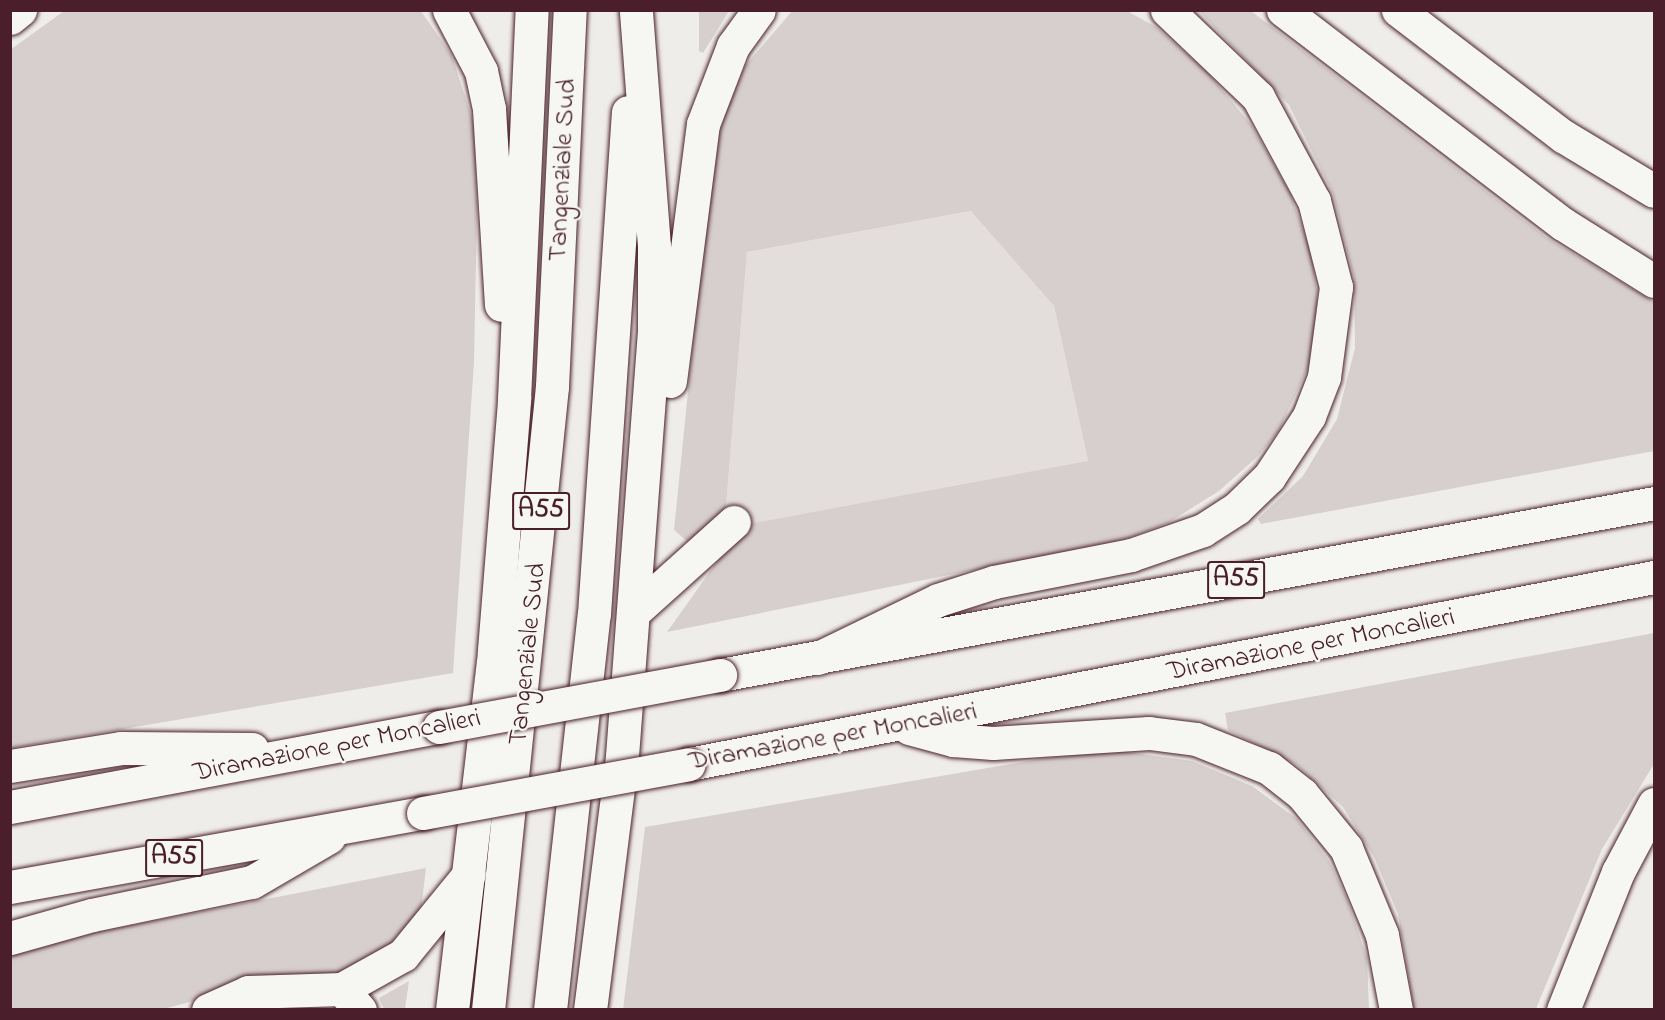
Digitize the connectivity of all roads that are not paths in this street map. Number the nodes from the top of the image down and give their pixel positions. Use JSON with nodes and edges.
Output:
{"nodes":[{"id":1,"x":20,"y":10,"type":"edge"},
{"id":2,"x":449,"y":10,"type":"edge"},
{"id":3,"x":532,"y":10,"type":"edge"},
{"id":4,"x":570,"y":10,"type":"edge"},
{"id":5,"x":634,"y":10,"type":"edge"},
{"id":6,"x":759,"y":10,"type":"edge"},
{"id":7,"x":1167,"y":10,"type":"edge"},
{"id":8,"x":1283,"y":10,"type":"edge"},
{"id":9,"x":1398,"y":10,"type":"edge"},
{"id":10,"x":10,"y":18,"type":"edge"},
{"id":11,"x":1654,"y":191,"type":"edge"},
{"id":12,"x":1654,"y":280,"type":"edge"},
{"id":13,"x":514,"y":399,"type":"junction"},
{"id":14,"x":648,"y":455,"type":"junction"},
{"id":15,"x":1654,"y":503,"type":"edge"},
{"id":16,"x":734,"y":522,"type":"dead end"},
{"id":17,"x":1654,"y":577,"type":"edge"},
{"id":18,"x":635,"y":611,"type":"junction"},
{"id":19,"x":818,"y":658,"type":"junction"},
{"id":20,"x":902,"y":726,"type":"junction"},
{"id":21,"x":302,"y":752,"type":"junction"},
{"id":22,"x":10,"y":766,"type":"edge"},
{"id":23,"x":1654,"y":804,"type":"edge"},
{"id":24,"x":10,"y":807,"type":"edge"},
{"id":25,"x":338,"y":830,"type":"junction"},
{"id":26,"x":469,"y":874,"type":"junction"},
{"id":27,"x":10,"y":887,"type":"edge"},
{"id":28,"x":10,"y":938,"type":"edge"},
{"id":29,"x":351,"y":999,"type":"edge"},
{"id":30,"x":451,"y":1000,"type":"edge"},
{"id":31,"x":208,"y":1010,"type":"edge"},
{"id":32,"x":488,"y":1010,"type":"edge"},
{"id":33,"x":550,"y":1010,"type":"edge"},
{"id":34,"x":590,"y":1010,"type":"edge"},
{"id":35,"x":1396,"y":1010,"type":"edge"},
{"id":36,"x":1563,"y":1010,"type":"edge"}],
"edges":[{"from":1,"to":10,"type":"main road"},
{"from":2,"to":13,"type":"main road"},
{"from":3,"to":13,"type":"main road"},
{"from":4,"to":32,"type":"main road","name":"Tangenziale Sud","number":"A55"},
{"from":5,"to":14,"type":"main road"},
{"from":5,"to":33,"type":"main road","number":"A55"},
{"from":6,"to":14,"type":"main road"},
{"from":7,"to":19,"type":"main road"},
{"from":8,"to":12,"type":"main road"},
{"from":9,"to":11,"type":"main road"},
{"from":13,"to":26,"type":"main road","number":"A55"},
{"from":14,"to":18,"type":"main road"},
{"from":15,"to":19,"type":"main road","name":"Diramazione per Moncalieri","number":"A55"},
{"from":16,"to":18,"type":"main road"},
{"from":17,"to":20,"type":"main road","name":"Diramazione per Moncalieri","number":"A55"},
{"from":18,"to":34,"type":"main road"},
{"from":19,"to":21,"type":"main road","name":"Diramazione per Moncalieri","number":"A55","bridge":true},
{"from":20,"to":25,"type":"main road","name":"Diramazione per Moncalieri","number":"A55","bridge":true},
{"from":20,"to":35,"type":"main road"},
{"from":21,"to":22,"type":"main road"},
{"from":21,"to":24,"type":"main road","name":"Diramazione per Moncalieri","number":"A55"},
{"from":23,"to":36,"type":"main road"},
{"from":25,"to":27,"type":"main road","name":"Diramazione per Moncalieri","number":"A55"},
{"from":25,"to":28,"type":"main road"},
{"from":26,"to":29,"type":"main road"},
{"from":26,"to":30,"type":"main road","number":"A55"},
{"from":29,"to":31,"type":"main road"}]}
